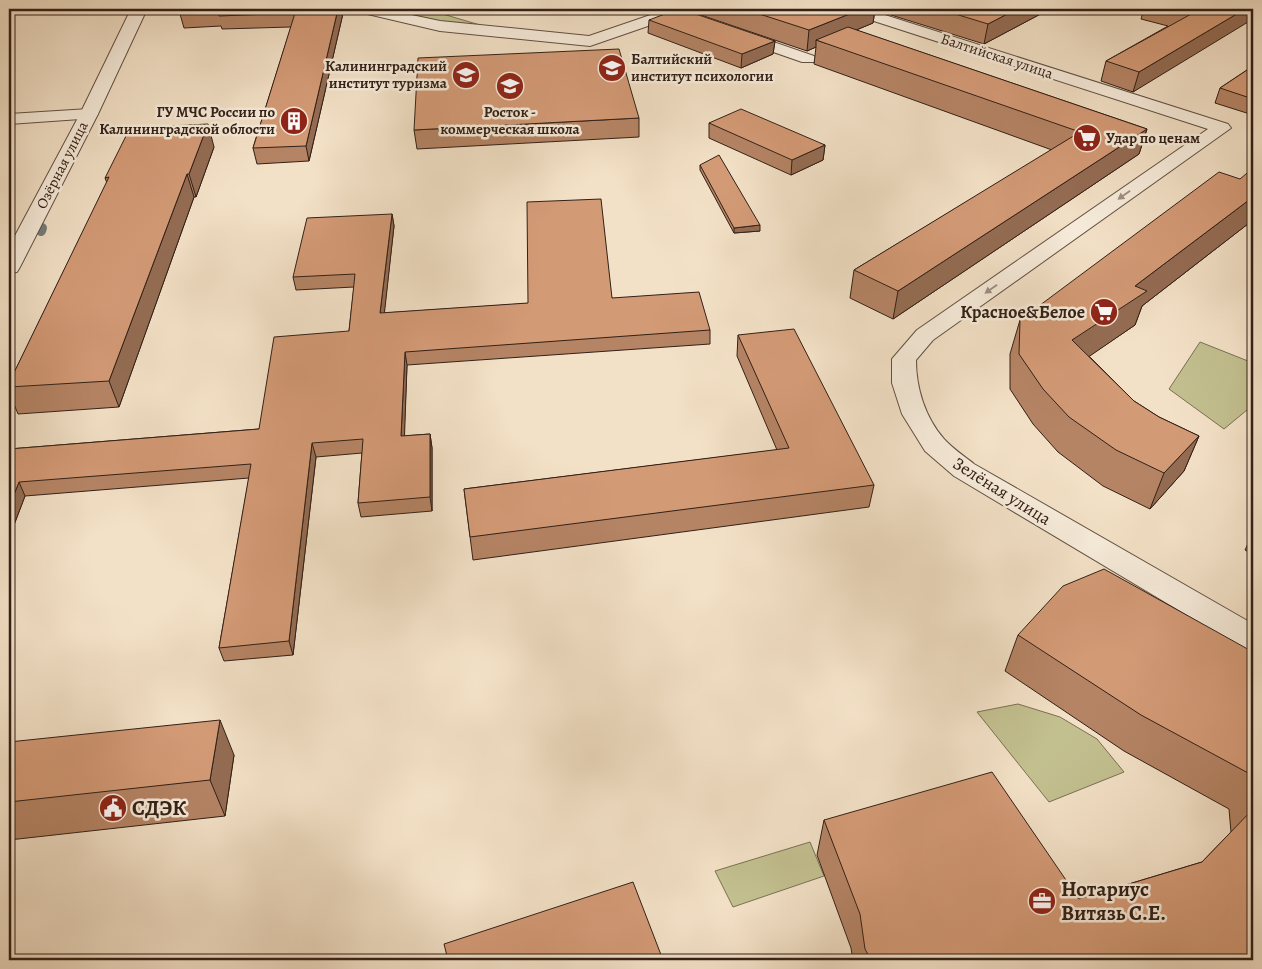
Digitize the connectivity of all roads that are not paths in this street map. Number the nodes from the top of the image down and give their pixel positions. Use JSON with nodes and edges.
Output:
{"nodes":[{"id":1,"x":139,"y":9,"type":"edge"},
{"id":2,"x":364,"y":9,"type":"edge"},
{"id":3,"x":851,"y":9,"type":"edge"},
{"id":4,"x":882,"y":15,"type":"edge"},
{"id":5,"x":700,"y":21,"type":"edge"},
{"id":6,"x":728,"y":31,"type":"edge"},
{"id":7,"x":868,"y":33,"type":"edge"},
{"id":8,"x":808,"y":59,"type":"edge"},
{"id":9,"x":1144,"y":103,"type":"joint"},
{"id":10,"x":89,"y":114,"type":"junction"},
{"id":11,"x":9,"y":119,"type":"edge"},
{"id":12,"x":9,"y":267,"type":"edge"},
{"id":13,"x":1253,"y":639,"type":"edge"}],
"edges":[{"from":1,"to":10,"type":"street","name":"Озёрная улица"},
{"from":2,"to":5,"type":"street"},
{"from":3,"to":4,"type":"street","name":"Балтийская улица"},
{"from":4,"to":7,"type":"street"},
{"from":4,"to":9,"type":"street","name":"Балтийская улица"},
{"from":6,"to":8,"type":"street"},
{"from":9,"to":13,"type":"street","name":"Зелёная улица","one_way":true},
{"from":10,"to":11,"type":"street"},
{"from":10,"to":12,"type":"street","name":"Озёрная улица"}]}
